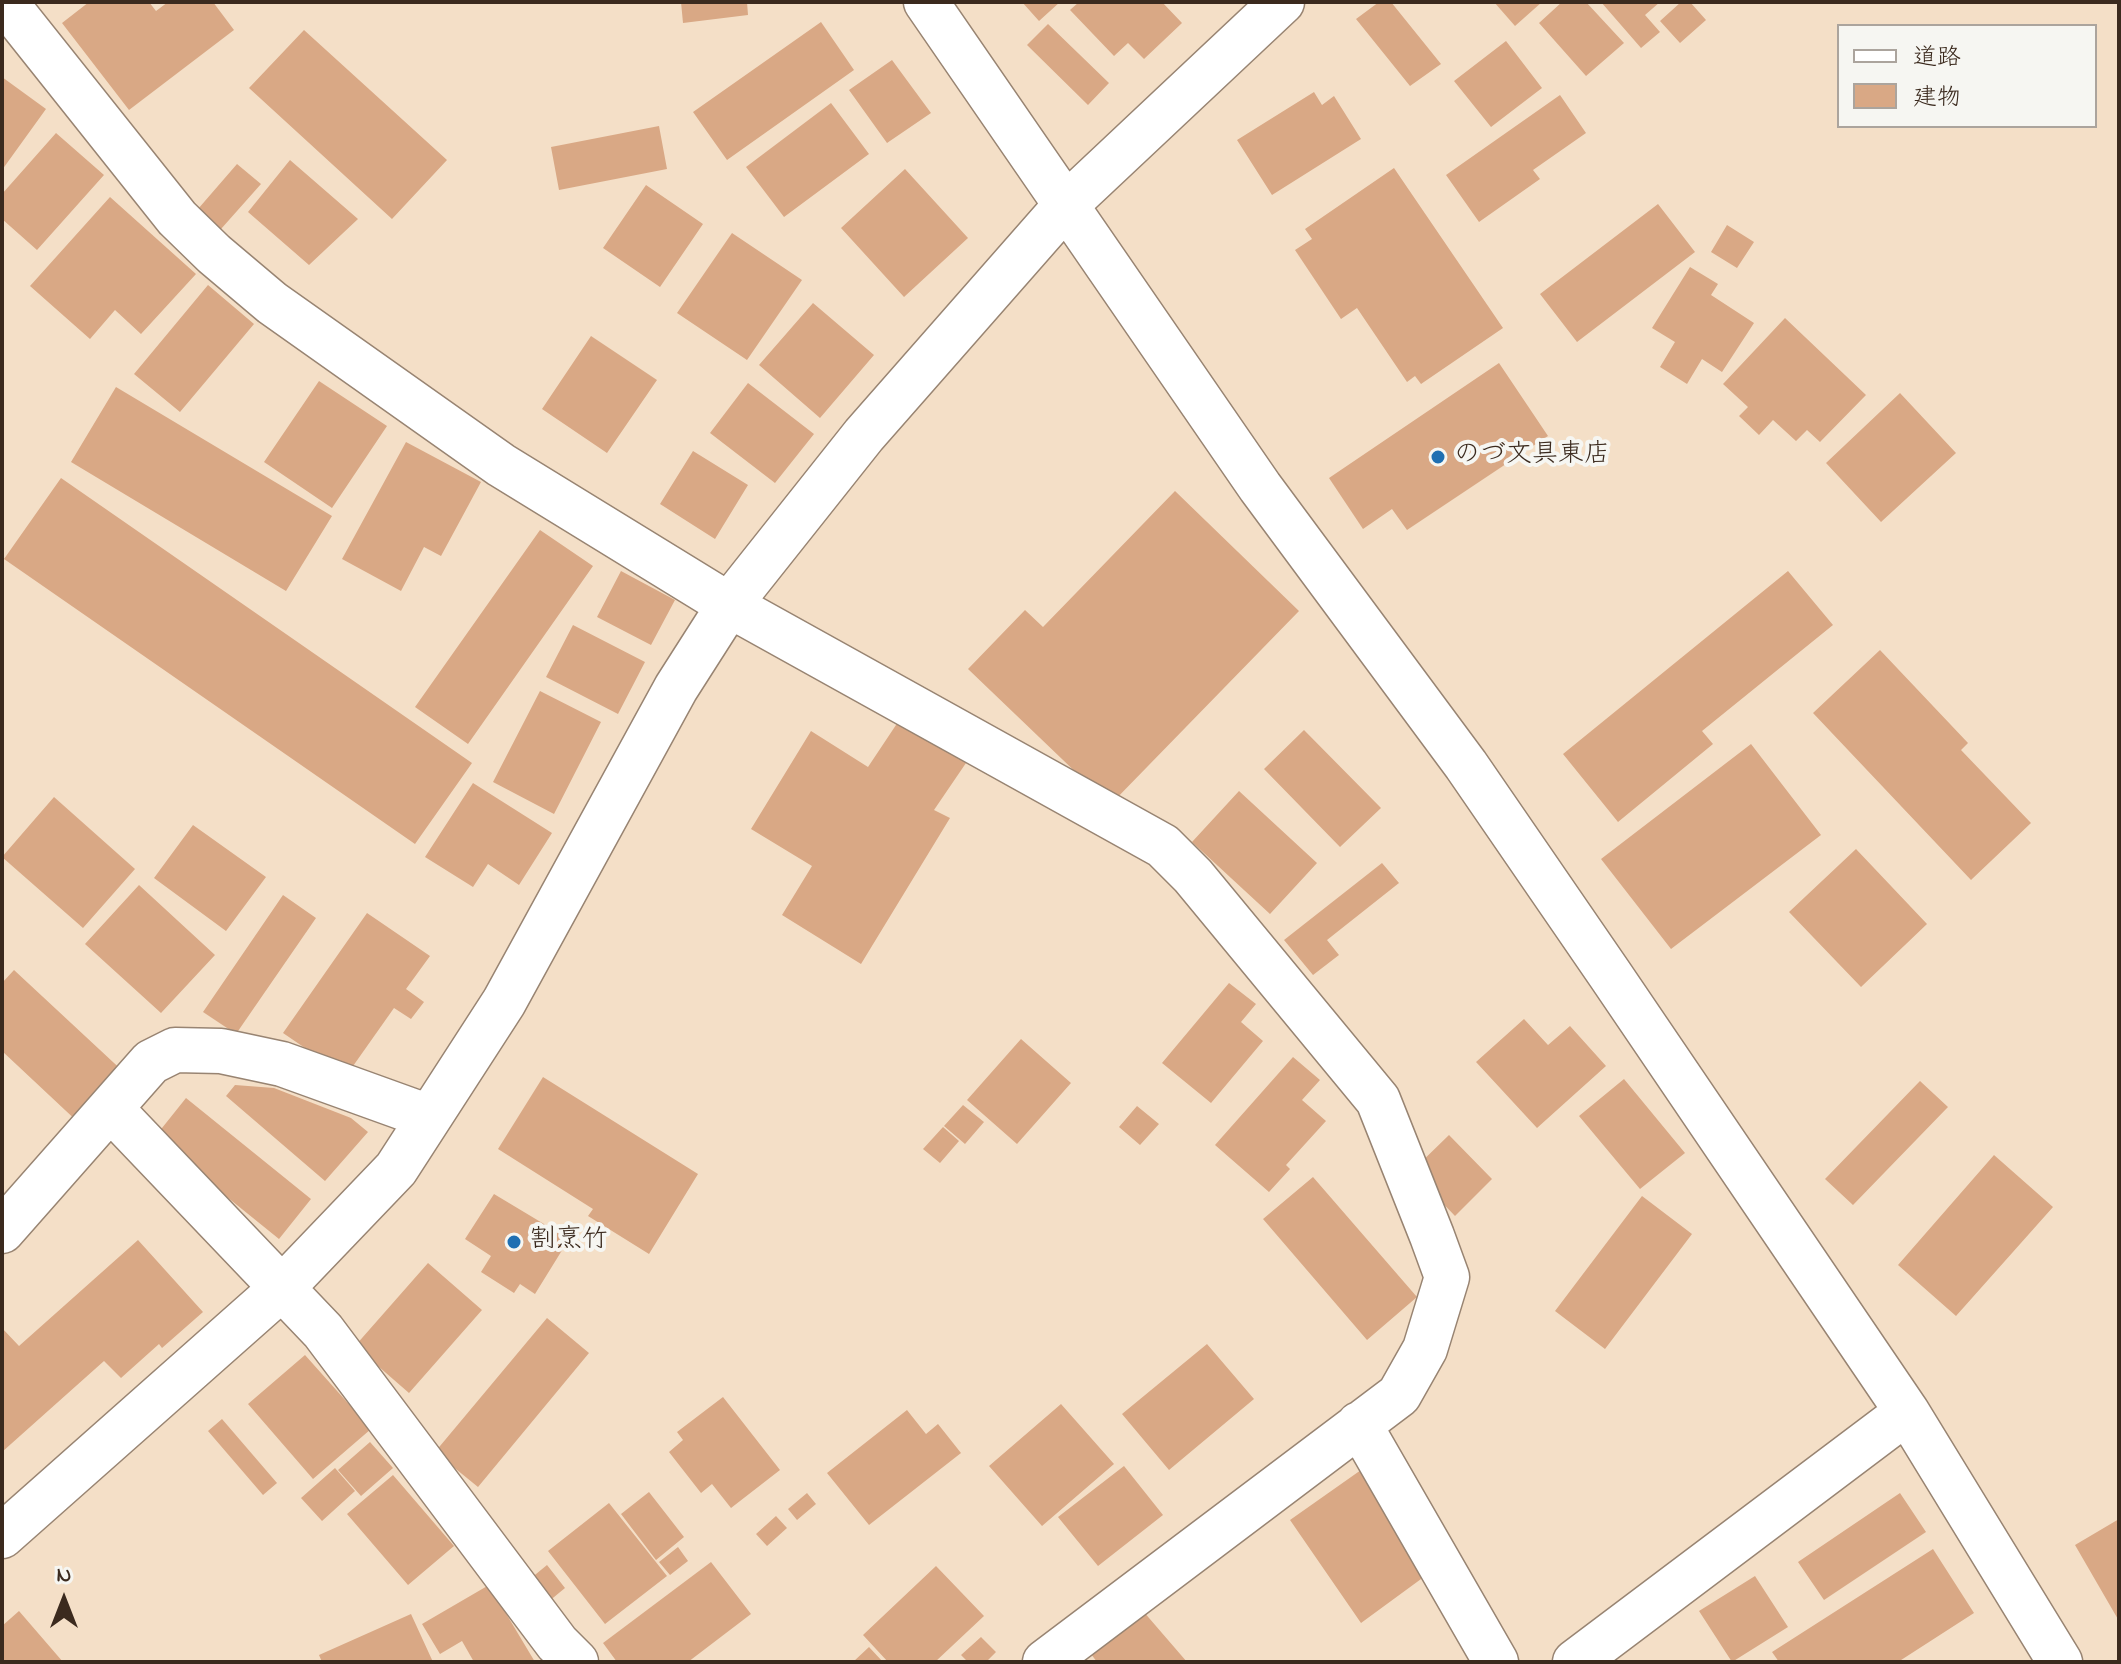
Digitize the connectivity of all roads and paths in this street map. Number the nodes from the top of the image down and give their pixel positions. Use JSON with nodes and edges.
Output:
{"nodes":[{"id":1,"x":5,"y":2,"type":"edge"},
{"id":2,"x":926,"y":2,"type":"edge"},
{"id":3,"x":1282,"y":2,"type":"edge"},
{"id":4,"x":1066,"y":205,"type":"junction"},
{"id":5,"x":729,"y":605,"type":"junction"},
{"id":6,"x":111,"y":1109,"type":"junction"},
{"id":7,"x":429,"y":1117,"type":"junction"},
{"id":8,"x":2,"y":1231,"type":"edge"},
{"id":9,"x":282,"y":1288,"type":"junction"},
{"id":10,"x":1907,"y":1412,"type":"junction"},
{"id":11,"x":1359,"y":1424,"type":"junction"},
{"id":12,"x":2,"y":1536,"type":"edge"},
{"id":13,"x":576,"y":1662,"type":"edge"},
{"id":14,"x":1046,"y":1662,"type":"edge"},
{"id":15,"x":1496,"y":1662,"type":"edge"},
{"id":16,"x":1575,"y":1662,"type":"edge"},
{"id":17,"x":2060,"y":1662,"type":"edge"}],
"edges":[{"from":1,"to":5,"type":"street"},
{"from":2,"to":4,"type":"street"},
{"from":3,"to":4,"type":"street"},
{"from":4,"to":5,"type":"street"},
{"from":4,"to":10,"type":"street"},
{"from":5,"to":7,"type":"street"},
{"from":5,"to":11,"type":"street"},
{"from":6,"to":7,"type":"street"},
{"from":6,"to":8,"type":"street"},
{"from":6,"to":9,"type":"street"},
{"from":7,"to":9,"type":"street"},
{"from":9,"to":12,"type":"street"},
{"from":9,"to":13,"type":"street"},
{"from":10,"to":16,"type":"street"},
{"from":10,"to":17,"type":"street"},
{"from":11,"to":14,"type":"street"},
{"from":11,"to":15,"type":"street"}]}
